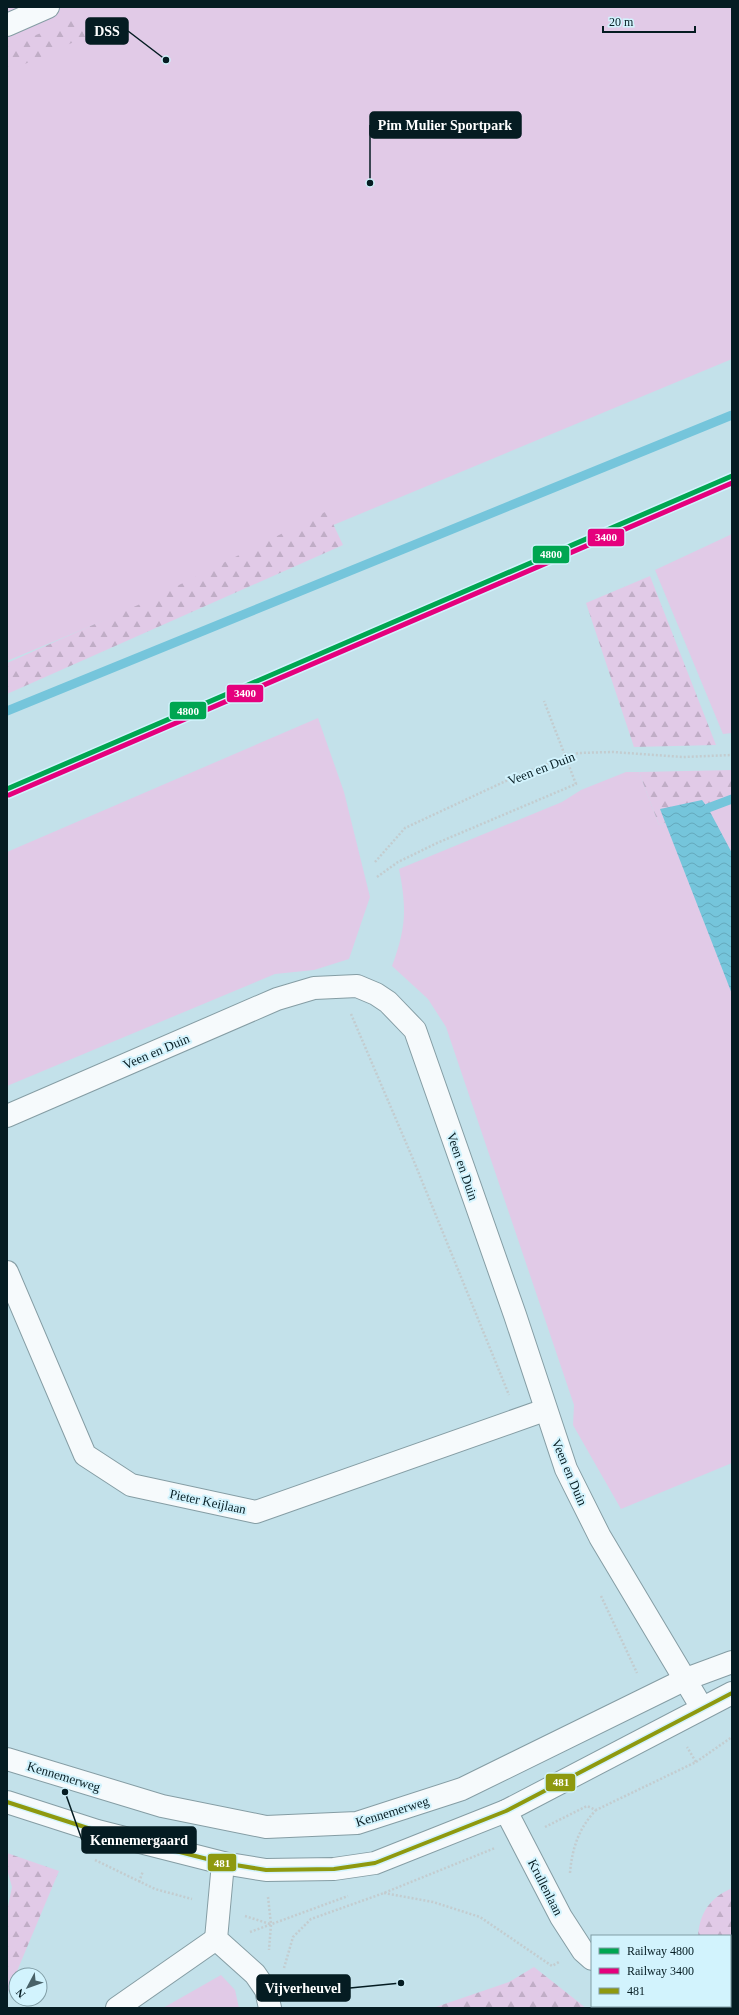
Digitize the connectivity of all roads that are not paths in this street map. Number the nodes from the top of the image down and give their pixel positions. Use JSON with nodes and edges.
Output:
{"nodes":[{"id":1,"x":48,"y":7,"type":"edge"},
{"id":2,"x":7,"y":25,"type":"edge"},
{"id":3,"x":7,"y":1116,"type":"edge"},
{"id":4,"x":7,"y":1272,"type":"edge"},
{"id":5,"x":545,"y":1410,"type":"junction"},
{"id":6,"x":732,"y":1662,"type":"edge"},
{"id":7,"x":686,"y":1679,"type":"junction"},
{"id":8,"x":732,"y":1693,"type":"edge"},
{"id":9,"x":702,"y":1708,"type":"junction"},
{"id":10,"x":7,"y":1759,"type":"edge"},
{"id":11,"x":7,"y":1802,"type":"edge"},
{"id":12,"x":506,"y":1811,"type":"junction"},
{"id":13,"x":223,"y":1863,"type":"junction"},
{"id":14,"x":216,"y":1939,"type":"junction"},
{"id":15,"x":587,"y":1955,"type":"edge"},
{"id":16,"x":268,"y":1999,"type":"edge"},
{"id":17,"x":117,"y":2008,"type":"edge"}],
"edges":[{"from":1,"to":2,"type":"street"},
{"from":3,"to":5,"type":"street","name":"Veen en Duin"},
{"from":4,"to":5,"type":"street","name":"Pieter Keijlaan"},
{"from":5,"to":7,"type":"street","name":"Veen en Duin"},
{"from":6,"to":7,"type":"street","name":"Kennemerweg"},
{"from":7,"to":9,"type":"street","name":"Veen en Duin"},
{"from":7,"to":10,"type":"street","name":"Kennemerweg"},
{"from":8,"to":9,"type":"street"},
{"from":9,"to":12,"type":"street"},
{"from":11,"to":13,"type":"street"},
{"from":12,"to":13,"type":"street"},
{"from":12,"to":15,"type":"street","name":"Krullenlaan"},
{"from":13,"to":14,"type":"street"},
{"from":14,"to":16,"type":"street"},
{"from":14,"to":17,"type":"street"}]}
